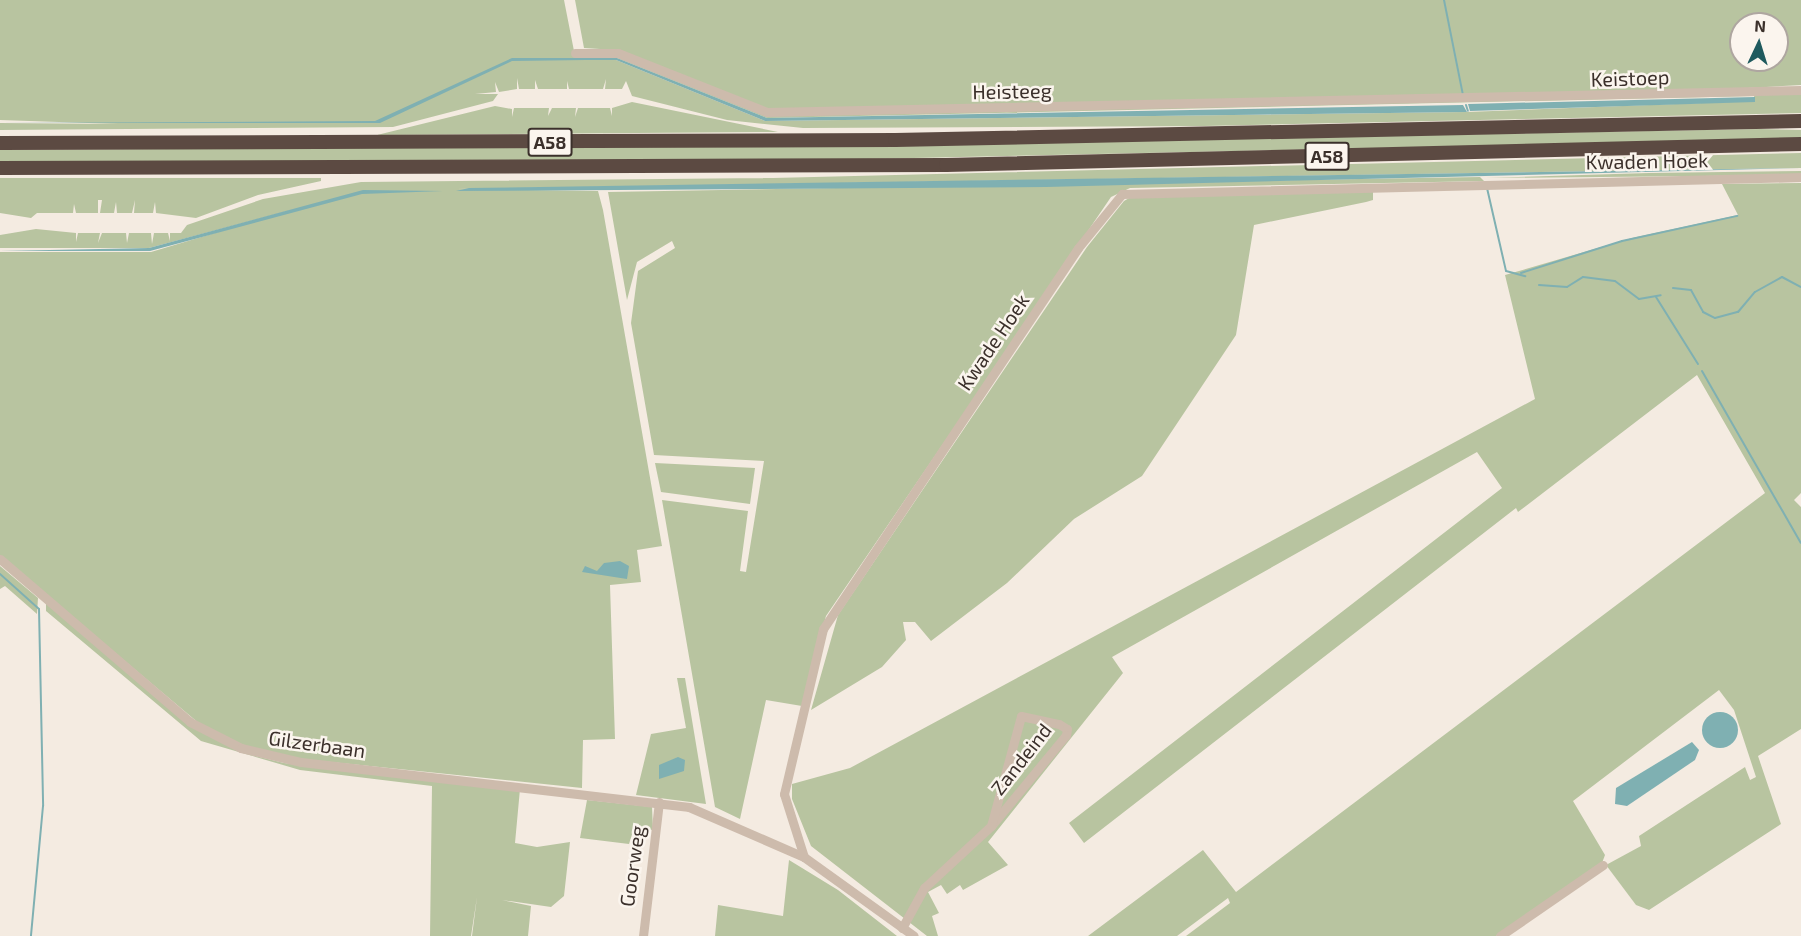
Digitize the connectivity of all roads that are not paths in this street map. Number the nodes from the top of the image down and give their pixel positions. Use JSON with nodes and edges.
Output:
{"nodes":[{"id":1,"x":576,"y":52,"type":"dead end"},
{"id":2,"x":1801,"y":90,"type":"edge"},
{"id":3,"x":1461,"y":101,"type":"joint"},
{"id":4,"x":1801,"y":121,"type":"edge"},
{"id":5,"x":0,"y":143,"type":"edge"},
{"id":6,"x":1801,"y":144,"type":"edge"},
{"id":7,"x":0,"y":168,"type":"edge"},
{"id":8,"x":1801,"y":177,"type":"edge"},
{"id":9,"x":1494,"y":183,"type":"joint"},
{"id":10,"x":0,"y":559,"type":"edge"},
{"id":11,"x":660,"y":802,"type":"junction"},
{"id":12,"x":991,"y":826,"type":"junction"},
{"id":13,"x":804,"y":857,"type":"junction"},
{"id":14,"x":1603,"y":865,"type":"dead end"},
{"id":15,"x":902,"y":928,"type":"junction"},
{"id":16,"x":643,"y":936,"type":"edge"},
{"id":17,"x":914,"y":936,"type":"edge"},
{"id":18,"x":1500,"y":936,"type":"edge"}],
"edges":[{"from":1,"to":3,"type":"street","name":"Heisteeg"},
{"from":2,"to":3,"type":"street","name":"Keistoep"},
{"from":4,"to":5,"type":"highway","number":"A58"},
{"from":6,"to":7,"type":"highway","number":"A58"},
{"from":8,"to":9,"type":"street","name":"Kwaden Hoek"},
{"from":9,"to":13,"type":"street","name":"Kwade Hoek"},
{"from":10,"to":11,"type":"street","name":"Gilzerbaan"},
{"from":11,"to":13,"type":"street"},
{"from":11,"to":16,"type":"street","name":"Goorweg"},
{"from":12,"to":12,"type":"street","name":"Zandeind"},
{"from":12,"to":15,"type":"street","name":"Zandeind"},
{"from":13,"to":15,"type":"street"},
{"from":14,"to":18,"type":"street"},
{"from":15,"to":17,"type":"street"}]}
